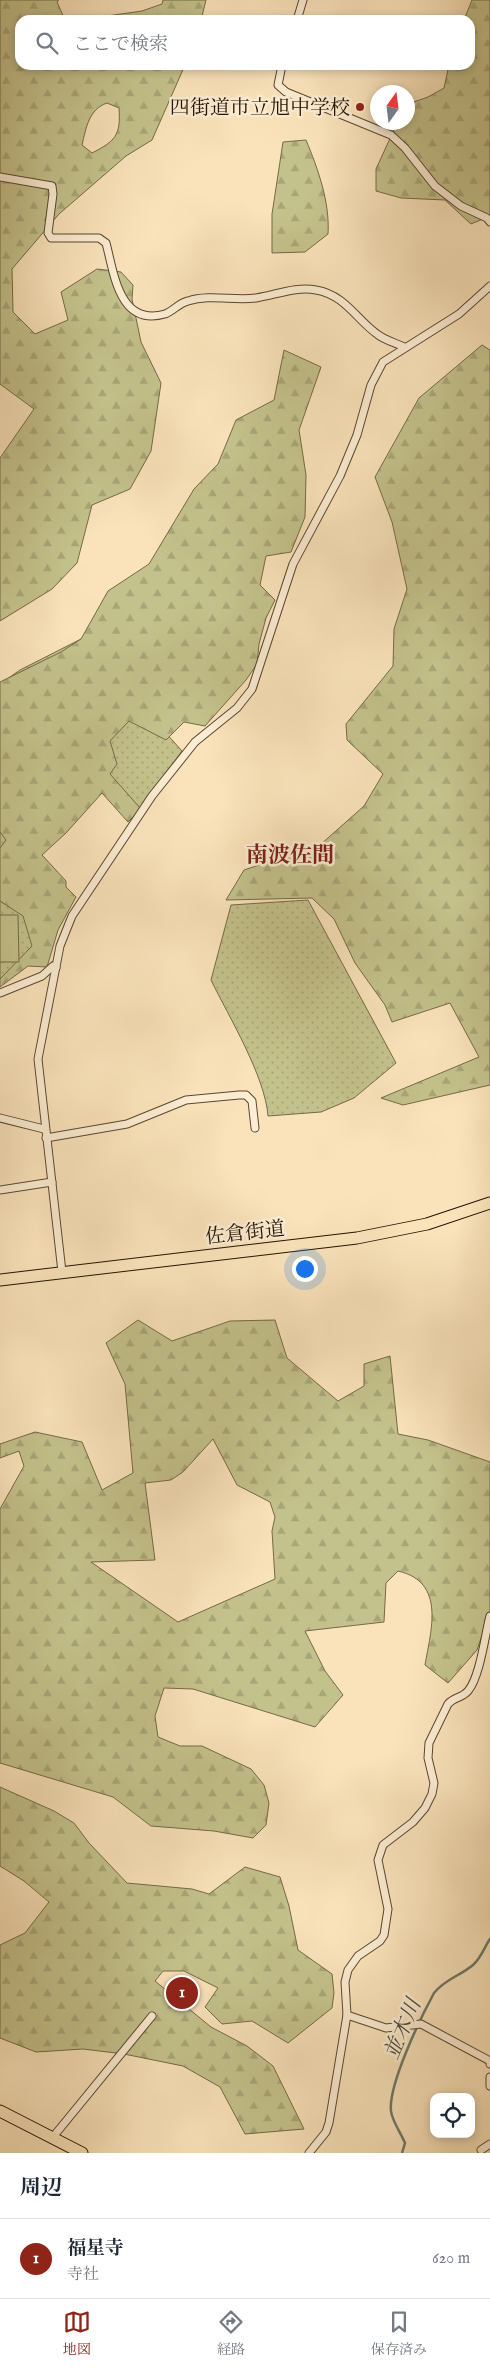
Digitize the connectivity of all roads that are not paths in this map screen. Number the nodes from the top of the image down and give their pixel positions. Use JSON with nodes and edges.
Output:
{"nodes":[{"id":1,"x":303,"y":0,"type":"edge"},
{"id":2,"x":298,"y":15,"type":"edge"},
{"id":3,"x":281,"y":70,"type":"edge"},
{"id":4,"x":0,"y":177,"type":"edge"},
{"id":5,"x":490,"y":222,"type":"edge"},
{"id":6,"x":490,"y":286,"type":"edge"},
{"id":7,"x":404,"y":347,"type":"junction"},
{"id":8,"x":56,"y":968,"type":"junction"},
{"id":9,"x":0,"y":993,"type":"edge"},
{"id":10,"x":0,"y":1118,"type":"edge"},
{"id":11,"x":255,"y":1128,"type":"dead end"},
{"id":12,"x":44,"y":1129,"type":"junction"},
{"id":13,"x":46,"y":1138,"type":"junction"},
{"id":14,"x":52,"y":1182,"type":"junction"},
{"id":15,"x":0,"y":1190,"type":"edge"},
{"id":16,"x":490,"y":1203,"type":"edge"},
{"id":17,"x":62,"y":1272,"type":"junction"},
{"id":18,"x":0,"y":1280,"type":"edge"},
{"id":19,"x":490,"y":1616,"type":"edge"},
{"id":20,"x":347,"y":2015,"type":"junction"},
{"id":21,"x":152,"y":2016,"type":"dead end"},
{"id":22,"x":490,"y":2064,"type":"edge"},
{"id":23,"x":490,"y":2077,"type":"edge"},
{"id":24,"x":490,"y":2086,"type":"edge"},
{"id":25,"x":0,"y":2111,"type":"edge"},
{"id":26,"x":53,"y":2137,"type":"junction"},
{"id":27,"x":65,"y":2142,"type":"junction"},
{"id":28,"x":490,"y":2144,"type":"edge"},
{"id":29,"x":481,"y":2150,"type":"dead end"},
{"id":30,"x":59,"y":2153,"type":"edge"},
{"id":31,"x":82,"y":2153,"type":"edge"},
{"id":32,"x":309,"y":2153,"type":"edge"}],
"edges":[{"from":1,"to":2,"type":"street"},
{"from":3,"to":5,"type":"street"},
{"from":4,"to":7,"type":"street"},
{"from":6,"to":7,"type":"street"},
{"from":7,"to":8,"type":"street"},
{"from":8,"to":9,"type":"street"},
{"from":8,"to":12,"type":"street"},
{"from":10,"to":12,"type":"street"},
{"from":11,"to":13,"type":"street"},
{"from":12,"to":13,"type":"street"},
{"from":13,"to":14,"type":"street"},
{"from":14,"to":15,"type":"street"},
{"from":14,"to":17,"type":"street"},
{"from":16,"to":17,"type":"main road","name":"佐倉街道"},
{"from":17,"to":18,"type":"main road","name":"佐倉街道"},
{"from":19,"to":20,"type":"street"},
{"from":20,"to":22,"type":"street"},
{"from":20,"to":32,"type":"street"},
{"from":21,"to":26,"type":"street"},
{"from":23,"to":24,"type":"street"},
{"from":25,"to":26,"type":"main road"},
{"from":26,"to":27,"type":"main road"},
{"from":27,"to":30,"type":"street"},
{"from":27,"to":31,"type":"main road"},
{"from":28,"to":29,"type":"street"}]}
